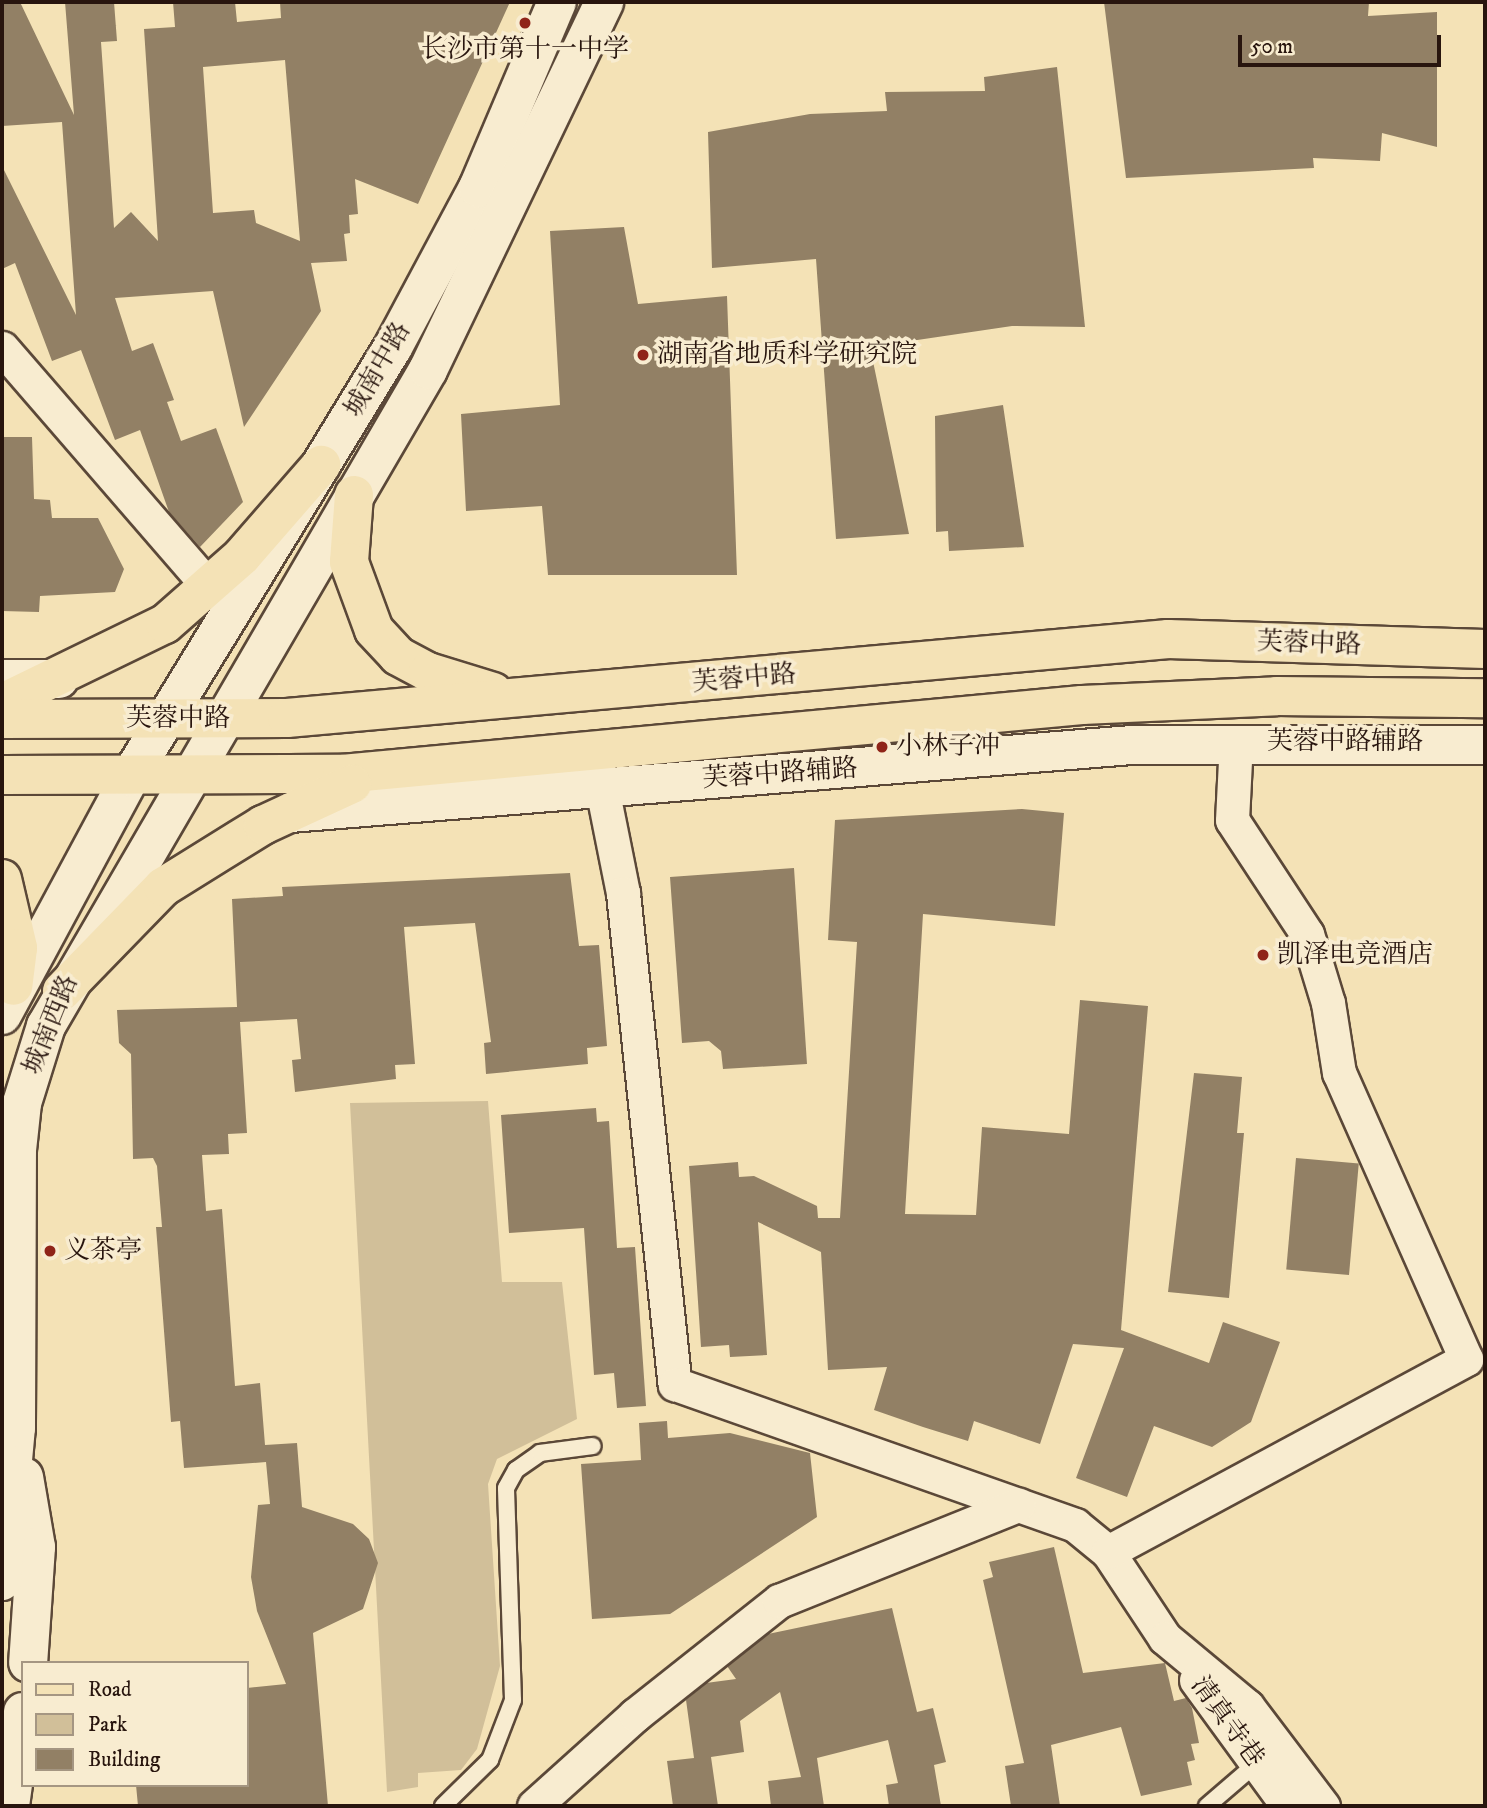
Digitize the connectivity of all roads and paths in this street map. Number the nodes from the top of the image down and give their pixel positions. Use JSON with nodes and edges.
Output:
{"nodes":[{"id":1,"x":557,"y":2,"type":"edge"},
{"id":2,"x":604,"y":2,"type":"edge"},
{"id":3,"x":2,"y":348,"type":"edge"},
{"id":4,"x":321,"y":465,"type":"junction"},
{"id":5,"x":354,"y":495,"type":"junction"},
{"id":6,"x":210,"y":588,"type":"junction"},
{"id":7,"x":1485,"y":649,"type":"edge"},
{"id":8,"x":59,"y":679,"type":"junction"},
{"id":9,"x":2,"y":680,"type":"edge"},
{"id":10,"x":541,"y":697,"type":"junction"},
{"id":11,"x":1485,"y":698,"type":"edge"},
{"id":12,"x":2,"y":703,"type":"edge"},
{"id":13,"x":2,"y":719,"type":"edge"},
{"id":14,"x":163,"y":719,"type":"junction"},
{"id":15,"x":224,"y":719,"type":"junction"},
{"id":16,"x":1236,"y":742,"type":"junction"},
{"id":17,"x":1485,"y":745,"type":"edge"},
{"id":18,"x":390,"y":770,"type":"junction"},
{"id":19,"x":598,"y":770,"type":"junction"},
{"id":20,"x":2,"y":775,"type":"edge"},
{"id":21,"x":130,"y":777,"type":"junction"},
{"id":22,"x":189,"y":778,"type":"junction"},
{"id":23,"x":285,"y":813,"type":"junction"},
{"id":24,"x":2,"y":879,"type":"edge"},
{"id":25,"x":62,"y":990,"type":"junction"},
{"id":26,"x":8,"y":1000,"type":"edge"},
{"id":27,"x":1475,"y":1354,"type":"edge"},
{"id":28,"x":16,"y":1428,"type":"junction"},
{"id":29,"x":593,"y":1446,"type":"dead end"},
{"id":30,"x":1018,"y":1505,"type":"junction"},
{"id":31,"x":1108,"y":1552,"type":"junction"},
{"id":32,"x":2,"y":1581,"type":"edge"},
{"id":33,"x":1166,"y":1639,"type":"junction"},
{"id":34,"x":28,"y":1661,"type":"edge"},
{"id":35,"x":21,"y":1726,"type":"edge"},
{"id":36,"x":1257,"y":1763,"type":"junction"},
{"id":37,"x":10,"y":1806,"type":"edge"},
{"id":38,"x":443,"y":1806,"type":"edge"},
{"id":39,"x":534,"y":1806,"type":"edge"},
{"id":40,"x":1207,"y":1806,"type":"edge"},
{"id":41,"x":1288,"y":1806,"type":"edge"},
{"id":42,"x":1323,"y":1806,"type":"edge"}],
"edges":[{"from":1,"to":4,"type":"main road","name":"城南中路"},
{"from":2,"to":5,"type":"main road","name":"城南中路"},
{"from":3,"to":6,"type":"street"},
{"from":4,"to":6,"type":"main road"},
{"from":4,"to":14,"type":"main road","name":"城南中路"},
{"from":5,"to":10,"type":"main road"},
{"from":5,"to":15,"type":"main road","name":"城南中路"},
{"from":6,"to":8,"type":"main road"},
{"from":7,"to":10,"type":"main road","name":"芙蓉中路"},
{"from":8,"to":9,"type":"main road"},
{"from":8,"to":12,"type":"main road"},
{"from":10,"to":15,"type":"main road","name":"芙蓉中路"},
{"from":11,"to":19,"type":"main road","name":"芙蓉中路"},
{"from":13,"to":14,"type":"main road","name":"芙蓉中路"},
{"from":14,"to":15,"type":"main road","name":"芙蓉中路"},
{"from":14,"to":21,"type":"main road","name":"城南西路"},
{"from":15,"to":22,"type":"main road","name":"城南西路"},
{"from":16,"to":17,"type":"main road","name":"芙蓉中路辅路"},
{"from":16,"to":19,"type":"main road","name":"芙蓉中路辅路"},
{"from":16,"to":27,"type":"street"},
{"from":18,"to":19,"type":"main road","name":"芙蓉中路"},
{"from":18,"to":22,"type":"main road","name":"芙蓉中路"},
{"from":18,"to":23,"type":"main road"},
{"from":19,"to":23,"type":"main road","name":"芙蓉中路辅路"},
{"from":19,"to":30,"type":"street"},
{"from":20,"to":21,"type":"main road","name":"芙蓉中路"},
{"from":21,"to":22,"type":"main road","name":"芙蓉中路"},
{"from":21,"to":26,"type":"main road","name":"城南西路"},
{"from":22,"to":25,"type":"main road","name":"城南西路"},
{"from":23,"to":25,"type":"main road"},
{"from":24,"to":26,"type":"main road"},
{"from":25,"to":28,"type":"main road","name":"城南西路"},
{"from":27,"to":31,"type":"street"},
{"from":28,"to":32,"type":"main road","name":"城南西路"},
{"from":28,"to":34,"type":"main road"},
{"from":29,"to":38,"type":"lane"},
{"from":30,"to":31,"type":"street"},
{"from":30,"to":39,"type":"street"},
{"from":31,"to":33,"type":"street"},
{"from":33,"to":36,"type":"street","name":"清真寺巷"},
{"from":33,"to":42,"type":"street"},
{"from":35,"to":37,"type":"main road"},
{"from":36,"to":40,"type":"lane"},
{"from":36,"to":41,"type":"street","name":"清真寺巷"}]}
